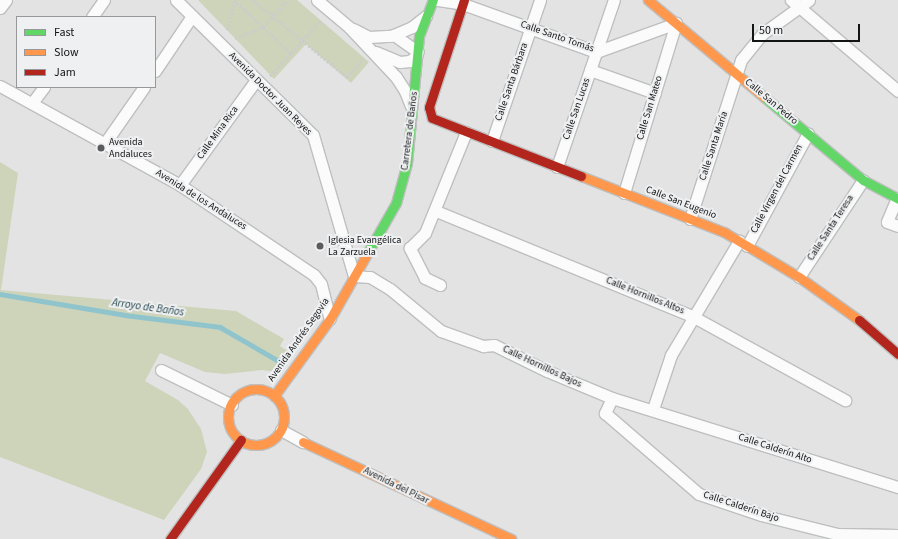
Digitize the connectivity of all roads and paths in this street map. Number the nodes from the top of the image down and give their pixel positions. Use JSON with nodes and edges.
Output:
{"nodes":[{"id":1,"x":6,"y":0,"type":"edge"},
{"id":2,"x":104,"y":0,"type":"edge"},
{"id":3,"x":176,"y":0,"type":"edge"},
{"id":4,"x":234,"y":0,"type":"edge"},
{"id":5,"x":253,"y":0,"type":"edge"},
{"id":6,"x":287,"y":0,"type":"edge"},
{"id":7,"x":317,"y":0,"type":"edge"},
{"id":8,"x":432,"y":0,"type":"edge"},
{"id":9,"x":438,"y":0,"type":"edge"},
{"id":10,"x":540,"y":0,"type":"edge"},
{"id":11,"x":614,"y":0,"type":"edge"},
{"id":12,"x":648,"y":0,"type":"edge"},
{"id":13,"x":808,"y":0,"type":"edge"},
{"id":14,"x":463,"y":2,"type":"edge"},
{"id":15,"x":795,"y":4,"type":"edge"},
{"id":16,"x":0,"y":8,"type":"edge"},
{"id":17,"x":93,"y":16,"type":"edge"},
{"id":18,"x":192,"y":16,"type":"junction"},
{"id":19,"x":273,"y":16,"type":"junction"},
{"id":20,"x":426,"y":16,"type":"junction"},
{"id":21,"x":321,"y":20,"type":"dead end"},
{"id":22,"x":676,"y":24,"type":"junction"},
{"id":23,"x":263,"y":27,"type":"junction"},
{"id":24,"x":349,"y":27,"type":"junction"},
{"id":25,"x":530,"y":28,"type":"junction"},
{"id":26,"x":227,"y":30,"type":"dead end"},
{"id":27,"x":394,"y":36,"type":"junction"},
{"id":28,"x":235,"y":38,"type":"dead end"},
{"id":29,"x":303,"y":40,"type":"junction"},
{"id":30,"x":364,"y":44,"type":"junction"},
{"id":31,"x":596,"y":52,"type":"junction"},
{"id":32,"x":291,"y":53,"type":"junction"},
{"id":33,"x":418,"y":54,"type":"junction"},
{"id":34,"x":364,"y":57,"type":"dead end"},
{"id":35,"x":156,"y":70,"type":"edge"},
{"id":36,"x":590,"y":70,"type":"junction"},
{"id":37,"x":736,"y":72,"type":"junction"},
{"id":38,"x":270,"y":76,"type":"dead end"},
{"id":39,"x":256,"y":80,"type":"junction"},
{"id":40,"x":0,"y":86,"type":"edge"},
{"id":41,"x":43,"y":88,"type":"edge"},
{"id":42,"x":143,"y":88,"type":"edge"},
{"id":43,"x":898,"y":91,"type":"edge"},
{"id":44,"x":655,"y":93,"type":"junction"},
{"id":45,"x":32,"y":103,"type":"junction"},
{"id":46,"x":413,"y":119,"type":"junction"},
{"id":47,"x":466,"y":132,"type":"junction"},
{"id":48,"x":808,"y":133,"type":"junction"},
{"id":49,"x":492,"y":141,"type":"junction"},
{"id":50,"x":105,"y":144,"type":"junction"},
{"id":51,"x":557,"y":167,"type":"junction"},
{"id":52,"x":862,"y":180,"type":"junction"},
{"id":53,"x":180,"y":185,"type":"junction"},
{"id":54,"x":624,"y":193,"type":"junction"},
{"id":55,"x":897,"y":199,"type":"edge"},
{"id":56,"x":436,"y":211,"type":"junction"},
{"id":57,"x":690,"y":219,"type":"junction"},
{"id":58,"x":898,"y":226,"type":"edge"},
{"id":59,"x":743,"y":243,"type":"junction"},
{"id":60,"x":354,"y":276,"type":"junction"},
{"id":61,"x":799,"y":277,"type":"junction"},
{"id":62,"x":440,"y":285,"type":"dead end"},
{"id":63,"x":692,"y":316,"type":"junction"},
{"id":64,"x":330,"y":319,"type":"junction"},
{"id":65,"x":898,"y":354,"type":"edge"},
{"id":66,"x":161,"y":370,"type":"dead end"},
{"id":67,"x":274,"y":396,"type":"junction"},
{"id":68,"x":612,"y":398,"type":"junction"},
{"id":69,"x":845,"y":400,"type":"dead end"},
{"id":70,"x":232,"y":405,"type":"junction"},
{"id":71,"x":653,"y":409,"type":"junction"},
{"id":72,"x":281,"y":430,"type":"junction"},
{"id":73,"x":241,"y":440,"type":"junction"},
{"id":74,"x":303,"y":442,"type":"joint"},
{"id":75,"x":898,"y":487,"type":"edge"},
{"id":76,"x":898,"y":536,"type":"edge"},
{"id":77,"x":170,"y":539,"type":"edge"},
{"id":78,"x":511,"y":539,"type":"edge"}],
"edges":[{"from":1,"to":16,"type":"street"},
{"from":2,"to":17,"type":"street"},
{"from":3,"to":18,"type":"street","name":"Avenida Doctor Juan Reyes"},
{"from":4,"to":23,"type":"path"},
{"from":4,"to":26,"type":"path"},
{"from":5,"to":19,"type":"path"},
{"from":6,"to":19,"type":"path"},
{"from":7,"to":24,"type":"street"},
{"from":8,"to":20,"type":"street","name":"Carretera de Baños"},
{"from":9,"to":14,"type":"street","name":"Calle Santo Tomás"},
{"from":10,"to":25,"type":"street","name":"Calle Santa Bárbara"},
{"from":11,"to":31,"type":"street","name":"Calle San Lucas"},
{"from":12,"to":22,"type":"street","name":"Calle San Pedro"},
{"from":13,"to":15,"type":"street","name":"Calle Santa María"},
{"from":14,"to":25,"type":"street","name":"Calle Santo Tomás"},
{"from":14,"to":47,"type":"street","name":"Calle San Eugenio"},
{"from":15,"to":37,"type":"street","name":"Calle Santa María"},
{"from":15,"to":43,"type":"street"},
{"from":18,"to":35,"type":"street"},
{"from":18,"to":39,"type":"street","name":"Avenida Doctor Juan Reyes"},
{"from":19,"to":23,"type":"path"},
{"from":19,"to":29,"type":"path"},
{"from":20,"to":27,"type":"street"},
{"from":20,"to":33,"type":"street","name":"Carretera de Baños"},
{"from":21,"to":29,"type":"path"},
{"from":22,"to":31,"type":"street","name":"Calle Santo Tomás"},
{"from":22,"to":37,"type":"street","name":"Calle San Pedro"},
{"from":22,"to":44,"type":"street","name":"Calle San Mateo"},
{"from":23,"to":28,"type":"path"},
{"from":23,"to":32,"type":"path"},
{"from":24,"to":27,"type":"street"},
{"from":24,"to":30,"type":"street"},
{"from":25,"to":31,"type":"street","name":"Calle Santo Tomás"},
{"from":25,"to":49,"type":"street","name":"Calle Santa Bárbara"},
{"from":27,"to":33,"type":"street"},
{"from":29,"to":32,"type":"path"},
{"from":29,"to":34,"type":"path"},
{"from":30,"to":33,"type":"street"},
{"from":30,"to":46,"type":"street"},
{"from":31,"to":36,"type":"street","name":"Calle San Lucas"},
{"from":32,"to":38,"type":"path"},
{"from":33,"to":46,"type":"street","name":"Carretera de Baños"},
{"from":36,"to":44,"type":"street"},
{"from":36,"to":51,"type":"street","name":"Calle San Lucas"},
{"from":37,"to":48,"type":"street","name":"Calle San Pedro"},
{"from":37,"to":57,"type":"street","name":"Calle Santa María"},
{"from":39,"to":53,"type":"street","name":"Calle Mina Rica"},
{"from":39,"to":60,"type":"street","name":"Avenida Doctor Juan Reyes"},
{"from":40,"to":45,"type":"street","name":"Avenida de los Andaluces"},
{"from":41,"to":45,"type":"street"},
{"from":42,"to":50,"type":"street"},
{"from":44,"to":54,"type":"street","name":"Calle San Mateo"},
{"from":45,"to":50,"type":"street","name":"Avenida de los Andaluces"},
{"from":46,"to":60,"type":"street","name":"Carretera de Baños"},
{"from":47,"to":49,"type":"street","name":"Calle San Eugenio"},
{"from":47,"to":56,"type":"street"},
{"from":48,"to":52,"type":"street","name":"Calle San Pedro"},
{"from":48,"to":59,"type":"street","name":"Calle Virgen del Carmen"},
{"from":49,"to":51,"type":"street","name":"Calle San Eugenio"},
{"from":50,"to":53,"type":"street","name":"Avenida de los Andaluces"},
{"from":51,"to":54,"type":"street","name":"Calle San Eugenio"},
{"from":52,"to":55,"type":"street","name":"Calle San Pedro"},
{"from":52,"to":61,"type":"street","name":"Calle Santa Teresa"},
{"from":53,"to":64,"type":"street","name":"Avenida de los Andaluces"},
{"from":54,"to":57,"type":"street","name":"Calle San Eugenio"},
{"from":55,"to":58,"type":"street","name":"Calle San Pedro"},
{"from":56,"to":62,"type":"street"},
{"from":56,"to":63,"type":"street","name":"Calle Hornillos Altos"},
{"from":57,"to":59,"type":"street","name":"Calle San Eugenio"},
{"from":59,"to":61,"type":"street","name":"Calle San Eugenio"},
{"from":59,"to":63,"type":"street","name":"Calle Virgen del Carmen"},
{"from":60,"to":64,"type":"street","name":"Avenida Andrés Segovia"},
{"from":60,"to":68,"type":"street","name":"Calle Hornillos Bajos"},
{"from":61,"to":65,"type":"street","name":"Calle San Eugenio"},
{"from":63,"to":69,"type":"street","name":"Calle Hornillos Altos"},
{"from":63,"to":71,"type":"street","name":"Calle Virgen del Carmen"},
{"from":64,"to":67,"type":"street","name":"Avenida Andrés Segovia"},
{"from":66,"to":70,"type":"street"},
{"from":67,"to":70,"type":"street"},
{"from":67,"to":72,"type":"street"},
{"from":68,"to":71,"type":"street","name":"Calle Hornillos Bajos"},
{"from":68,"to":76,"type":"street","name":"Calle Calderín Bajo"},
{"from":70,"to":73,"type":"street"},
{"from":71,"to":75,"type":"street","name":"Calle Calderín Alto"},
{"from":72,"to":73,"type":"street"},
{"from":72,"to":74,"type":"street","name":"Avenida del Pisar"},
{"from":73,"to":77,"type":"street"},
{"from":74,"to":78,"type":"street","name":"Avenida del Pisar"}]}
